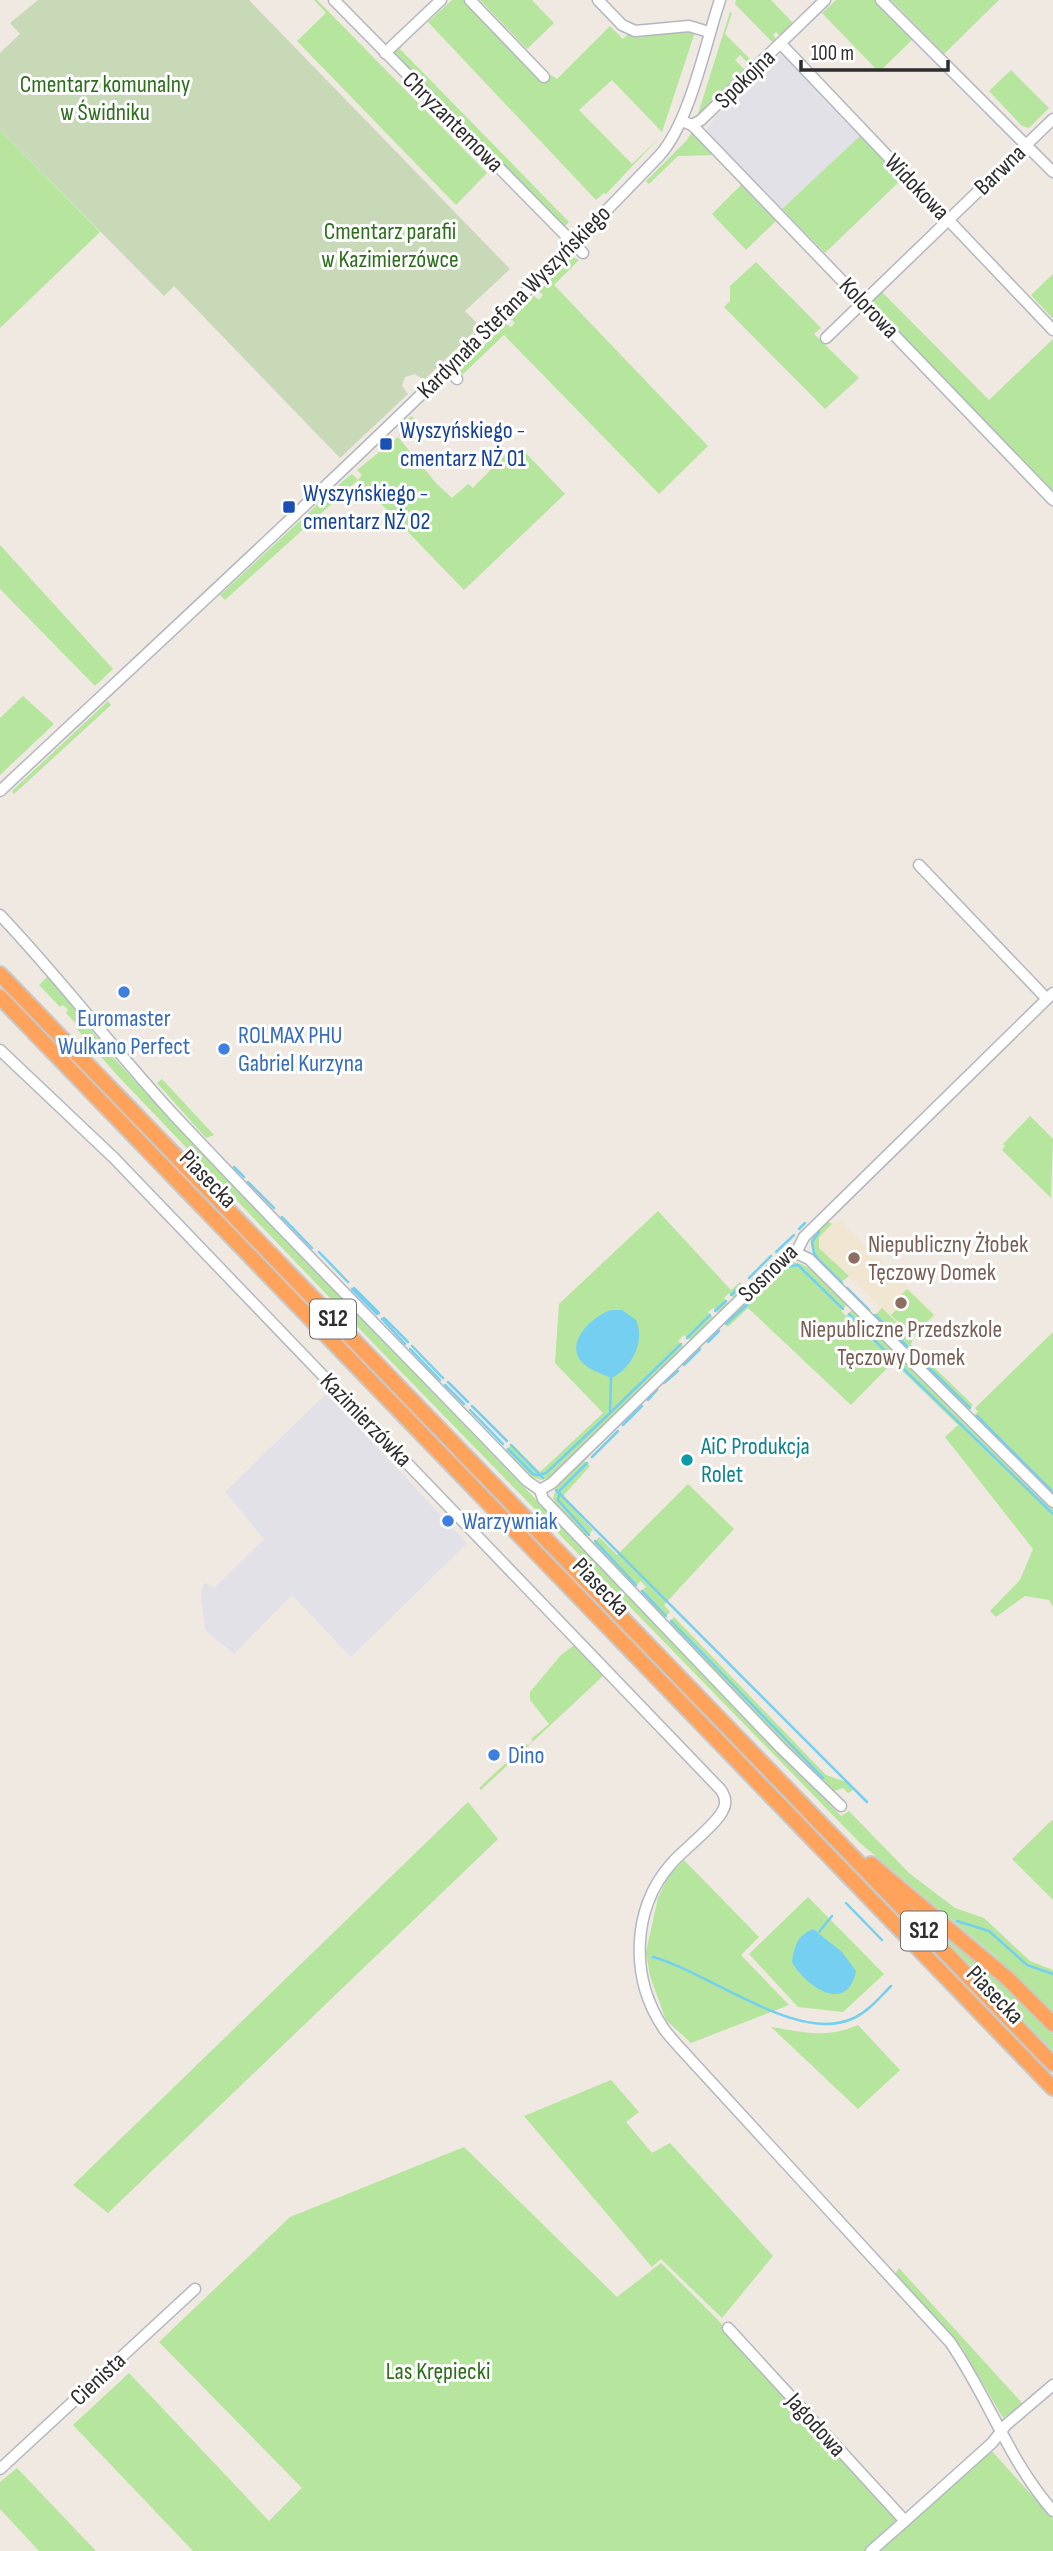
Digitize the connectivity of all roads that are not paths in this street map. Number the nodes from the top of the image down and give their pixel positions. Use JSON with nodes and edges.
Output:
{"nodes":[{"id":1,"x":334,"y":0,"type":"edge"},
{"id":2,"x":440,"y":0,"type":"edge"},
{"id":3,"x":470,"y":0,"type":"edge"},
{"id":4,"x":598,"y":0,"type":"edge"},
{"id":5,"x":720,"y":0,"type":"edge"},
{"id":6,"x":825,"y":0,"type":"edge"},
{"id":7,"x":881,"y":0,"type":"edge"},
{"id":8,"x":709,"y":32,"type":"junction"},
{"id":9,"x":781,"y":44,"type":"junction"},
{"id":10,"x":385,"y":53,"type":"junction"},
{"id":11,"x":544,"y":78,"type":"dead end"},
{"id":12,"x":1053,"y":119,"type":"edge"},
{"id":13,"x":682,"y":121,"type":"junction"},
{"id":14,"x":692,"y":125,"type":"junction"},
{"id":15,"x":1027,"y":145,"type":"junction"},
{"id":16,"x":1053,"y":172,"type":"edge"},
{"id":17,"x":948,"y":219,"type":"junction"},
{"id":18,"x":573,"y":244,"type":"junction"},
{"id":19,"x":583,"y":253,"type":"dead end"},
{"id":20,"x":864,"y":302,"type":"junction"},
{"id":21,"x":1053,"y":330,"type":"edge"},
{"id":22,"x":825,"y":338,"type":"dead end"},
{"id":23,"x":448,"y":369,"type":"junction"},
{"id":24,"x":457,"y":379,"type":"dead end"},
{"id":25,"x":1053,"y":500,"type":"edge"},
{"id":26,"x":0,"y":791,"type":"edge"},
{"id":27,"x":919,"y":865,"type":"dead end"},
{"id":28,"x":0,"y":915,"type":"edge"},
{"id":29,"x":0,"y":974,"type":"edge"},
{"id":30,"x":1050,"y":996,"type":"edge"},
{"id":31,"x":0,"y":997,"type":"edge"},
{"id":32,"x":0,"y":1050,"type":"edge"},
{"id":33,"x":796,"y":1253,"type":"junction"},
{"id":34,"x":540,"y":1490,"type":"junction"},
{"id":35,"x":1053,"y":1502,"type":"edge"},
{"id":36,"x":796,"y":1798,"type":"junction"},
{"id":37,"x":841,"y":1806,"type":"dead end"},
{"id":38,"x":1053,"y":2024,"type":"edge"},
{"id":39,"x":1053,"y":2064,"type":"edge"},
{"id":40,"x":1053,"y":2088,"type":"edge"},
{"id":41,"x":195,"y":2289,"type":"dead end"},
{"id":42,"x":727,"y":2328,"type":"dead end"},
{"id":43,"x":1053,"y":2385,"type":"edge"},
{"id":44,"x":1001,"y":2432,"type":"junction"},
{"id":45,"x":0,"y":2469,"type":"edge"},
{"id":46,"x":1053,"y":2511,"type":"edge"},
{"id":47,"x":905,"y":2521,"type":"junction"},
{"id":48,"x":871,"y":2551,"type":"edge"}],
"edges":[{"from":1,"to":10,"type":"street","name":"Chryzantemowa"},
{"from":2,"to":10,"type":"street"},
{"from":3,"to":11,"type":"street"},
{"from":4,"to":8,"type":"street"},
{"from":5,"to":8,"type":"street","name":"Kardynała Stefana Wyszyńskiego"},
{"from":6,"to":9,"type":"street","name":"Spokojna"},
{"from":7,"to":15,"type":"street"},
{"from":8,"to":13,"type":"street","name":"Kardynała Stefana Wyszyńskiego"},
{"from":9,"to":14,"type":"street","name":"Spokojna"},
{"from":9,"to":17,"type":"street","name":"Widokowa"},
{"from":10,"to":18,"type":"street","name":"Chryzantemowa"},
{"from":12,"to":15,"type":"street","name":"Barwna"},
{"from":13,"to":14,"type":"street","name":"Kolorowa"},
{"from":13,"to":18,"type":"street","name":"Kardynała Stefana Wyszyńskiego"},
{"from":14,"to":20,"type":"street","name":"Kolorowa"},
{"from":15,"to":16,"type":"street"},
{"from":15,"to":17,"type":"street","name":"Barwna"},
{"from":17,"to":20,"type":"street","name":"Barwna"},
{"from":17,"to":21,"type":"street","name":"Widokowa"},
{"from":18,"to":19,"type":"street","name":"Chryzantemowa"},
{"from":18,"to":23,"type":"street","name":"Kardynała Stefana Wyszyńskiego"},
{"from":20,"to":22,"type":"street","name":"Barwna"},
{"from":20,"to":25,"type":"street","name":"Kolorowa"},
{"from":23,"to":24,"type":"street"},
{"from":23,"to":26,"type":"street","name":"Kardynała Stefana Wyszyńskiego"},
{"from":27,"to":30,"type":"street"},
{"from":28,"to":34,"type":"street"},
{"from":29,"to":36,"type":"highway","name":"Piasecka","number":"S12"},
{"from":30,"to":33,"type":"street","name":"Sosnowa"},
{"from":31,"to":40,"type":"highway","name":"Piasecka","number":"S12"},
{"from":32,"to":44,"type":"street","name":"Kazimierzówka"},
{"from":33,"to":34,"type":"street","name":"Sosnowa"},
{"from":33,"to":35,"type":"street"},
{"from":34,"to":37,"type":"street"},
{"from":36,"to":38,"type":"highway"},
{"from":36,"to":39,"type":"highway","name":"Piasecka","number":"S12"},
{"from":41,"to":45,"type":"street","name":"Cienista"},
{"from":42,"to":47,"type":"street","name":"Jagodowa"},
{"from":43,"to":44,"type":"street"},
{"from":44,"to":46,"type":"street"},
{"from":44,"to":47,"type":"street"},
{"from":47,"to":48,"type":"street"}]}
